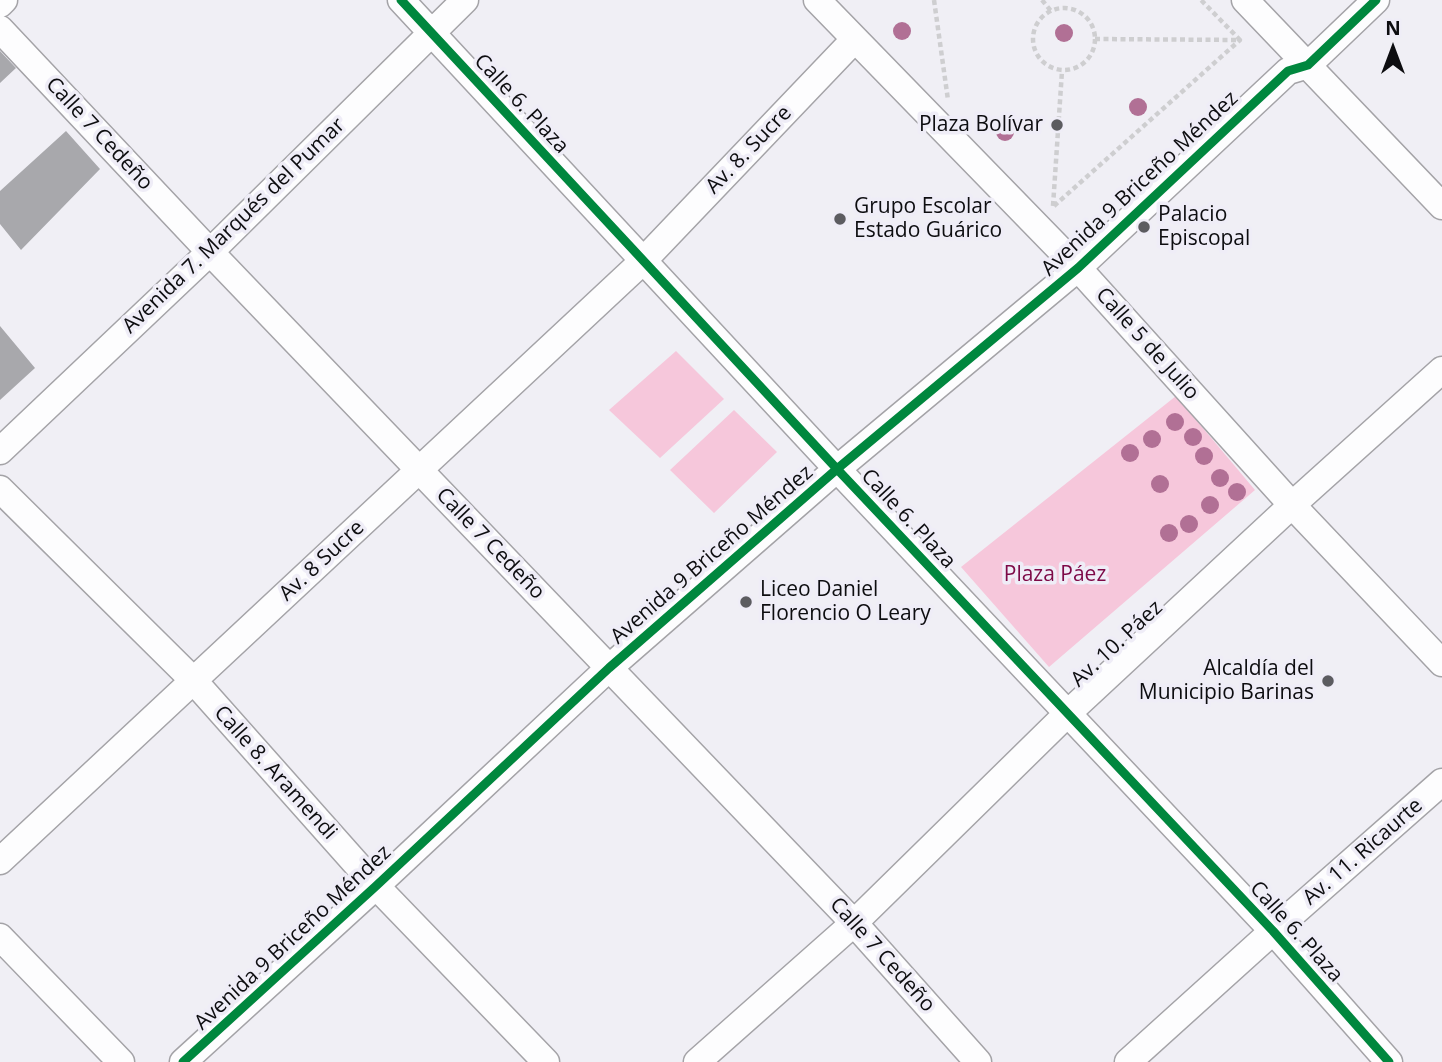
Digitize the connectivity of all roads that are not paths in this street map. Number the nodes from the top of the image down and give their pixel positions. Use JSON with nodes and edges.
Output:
{"nodes":[{"id":1,"x":4,"y":0,"type":"edge"},
{"id":2,"x":401,"y":0,"type":"edge"},
{"id":3,"x":465,"y":0,"type":"edge"},
{"id":4,"x":817,"y":0,"type":"edge"},
{"id":5,"x":1245,"y":0,"type":"edge"},
{"id":6,"x":1376,"y":0,"type":"edge"},
{"id":7,"x":0,"y":4,"type":"edge"},
{"id":8,"x":0,"y":29,"type":"edge"},
{"id":9,"x":431,"y":33,"type":"junction"},
{"id":10,"x":854,"y":40,"type":"junction"},
{"id":11,"x":1308,"y":65,"type":"junction"},
{"id":12,"x":1442,"y":206,"type":"edge"},
{"id":13,"x":210,"y":252,"type":"junction"},
{"id":14,"x":643,"y":261,"type":"junction"},
{"id":15,"x":1078,"y":268,"type":"junction"},
{"id":16,"x":1442,"y":370,"type":"edge"},
{"id":17,"x":0,"y":451,"type":"edge"},
{"id":18,"x":837,"y":469,"type":"junction"},
{"id":19,"x":419,"y":470,"type":"junction"},
{"id":20,"x":0,"y":489,"type":"edge"},
{"id":21,"x":1292,"y":505,"type":"junction"},
{"id":22,"x":1442,"y":663,"type":"edge"},
{"id":23,"x":609,"y":668,"type":"junction"},
{"id":24,"x":193,"y":680,"type":"junction"},
{"id":25,"x":1067,"y":713,"type":"junction"},
{"id":26,"x":1442,"y":782,"type":"edge"},
{"id":27,"x":0,"y":861,"type":"edge"},
{"id":28,"x":376,"y":886,"type":"junction"},
{"id":29,"x":854,"y":923,"type":"junction"},
{"id":30,"x":1273,"y":931,"type":"junction"},
{"id":31,"x":0,"y":937,"type":"edge"},
{"id":32,"x":121,"y":1062,"type":"edge"},
{"id":33,"x":183,"y":1062,"type":"edge"},
{"id":34,"x":546,"y":1062,"type":"edge"},
{"id":35,"x":697,"y":1062,"type":"edge"},
{"id":36,"x":978,"y":1062,"type":"edge"},
{"id":37,"x":1128,"y":1062,"type":"edge"},
{"id":38,"x":1389,"y":1062,"type":"edge"}],
"edges":[{"from":1,"to":7,"type":"street"},
{"from":2,"to":9,"type":"street","name":"Calle 6. Plaza"},
{"from":3,"to":9,"type":"street","name":"Avenida 7. Marqués del Pumar"},
{"from":4,"to":10,"type":"street","name":"Calle 5 de Julio"},
{"from":5,"to":11,"type":"street"},
{"from":6,"to":11,"type":"street","name":"Avenida 9 Briceño Méndez"},
{"from":8,"to":13,"type":"street","name":"Calle 7 Cedeño"},
{"from":9,"to":13,"type":"street","name":"Avenida 7. Marqués del Pumar"},
{"from":9,"to":14,"type":"street","name":"Calle 6. Plaza"},
{"from":10,"to":14,"type":"street","name":"Av. 8. Sucre"},
{"from":10,"to":15,"type":"street","name":"Calle 5 de Julio"},
{"from":11,"to":12,"type":"street"},
{"from":11,"to":15,"type":"street","name":"Avenida 9 Briceño Méndez"},
{"from":13,"to":17,"type":"street","name":"Avenida 7. Marqués del Pumar"},
{"from":13,"to":19,"type":"street","name":"Calle 7 Cedeño"},
{"from":14,"to":18,"type":"street","name":"Calle 6. Plaza"},
{"from":14,"to":19,"type":"street","name":"Av. 8 Sucre"},
{"from":15,"to":18,"type":"street","name":"Avenida 9 Briceño Méndez"},
{"from":15,"to":21,"type":"street","name":"Calle 5 de Julio"},
{"from":16,"to":21,"type":"street","name":"Av. 10. Páez"},
{"from":18,"to":23,"type":"street","name":"Avenida 9 Briceño Méndez"},
{"from":18,"to":25,"type":"street","name":"Calle 6. Plaza"},
{"from":19,"to":23,"type":"street","name":"Calle 7 Cedeño"},
{"from":19,"to":24,"type":"street","name":"Av. 8 Sucre"},
{"from":20,"to":24,"type":"street","name":"Calle 8. Aramendi"},
{"from":21,"to":22,"type":"street","name":"Calle 5 de Julio"},
{"from":21,"to":25,"type":"street","name":"Av. 10. Páez"},
{"from":23,"to":28,"type":"street","name":"Avenida 9 Briceño Méndez"},
{"from":23,"to":29,"type":"street","name":"Calle 7 Cedeño"},
{"from":24,"to":27,"type":"street","name":"Av. 8 Sucre"},
{"from":24,"to":28,"type":"street","name":"Calle 8. Aramendi"},
{"from":25,"to":29,"type":"street","name":"Av. 10. Páez"},
{"from":25,"to":30,"type":"street","name":"Calle 6. Plaza"},
{"from":26,"to":30,"type":"street","name":"Av. 11. Ricaurte"},
{"from":28,"to":33,"type":"street","name":"Avenida 9 Briceño Méndez"},
{"from":28,"to":34,"type":"street","name":"Calle 8. Aramendi"},
{"from":29,"to":35,"type":"street","name":"Av. 10. Páez"},
{"from":29,"to":36,"type":"street","name":"Calle 7 Cedeño"},
{"from":30,"to":37,"type":"street","name":"Av. 11. Ricaurte"},
{"from":30,"to":38,"type":"street","name":"Calle 6. Plaza"},
{"from":31,"to":32,"type":"street"}]}
